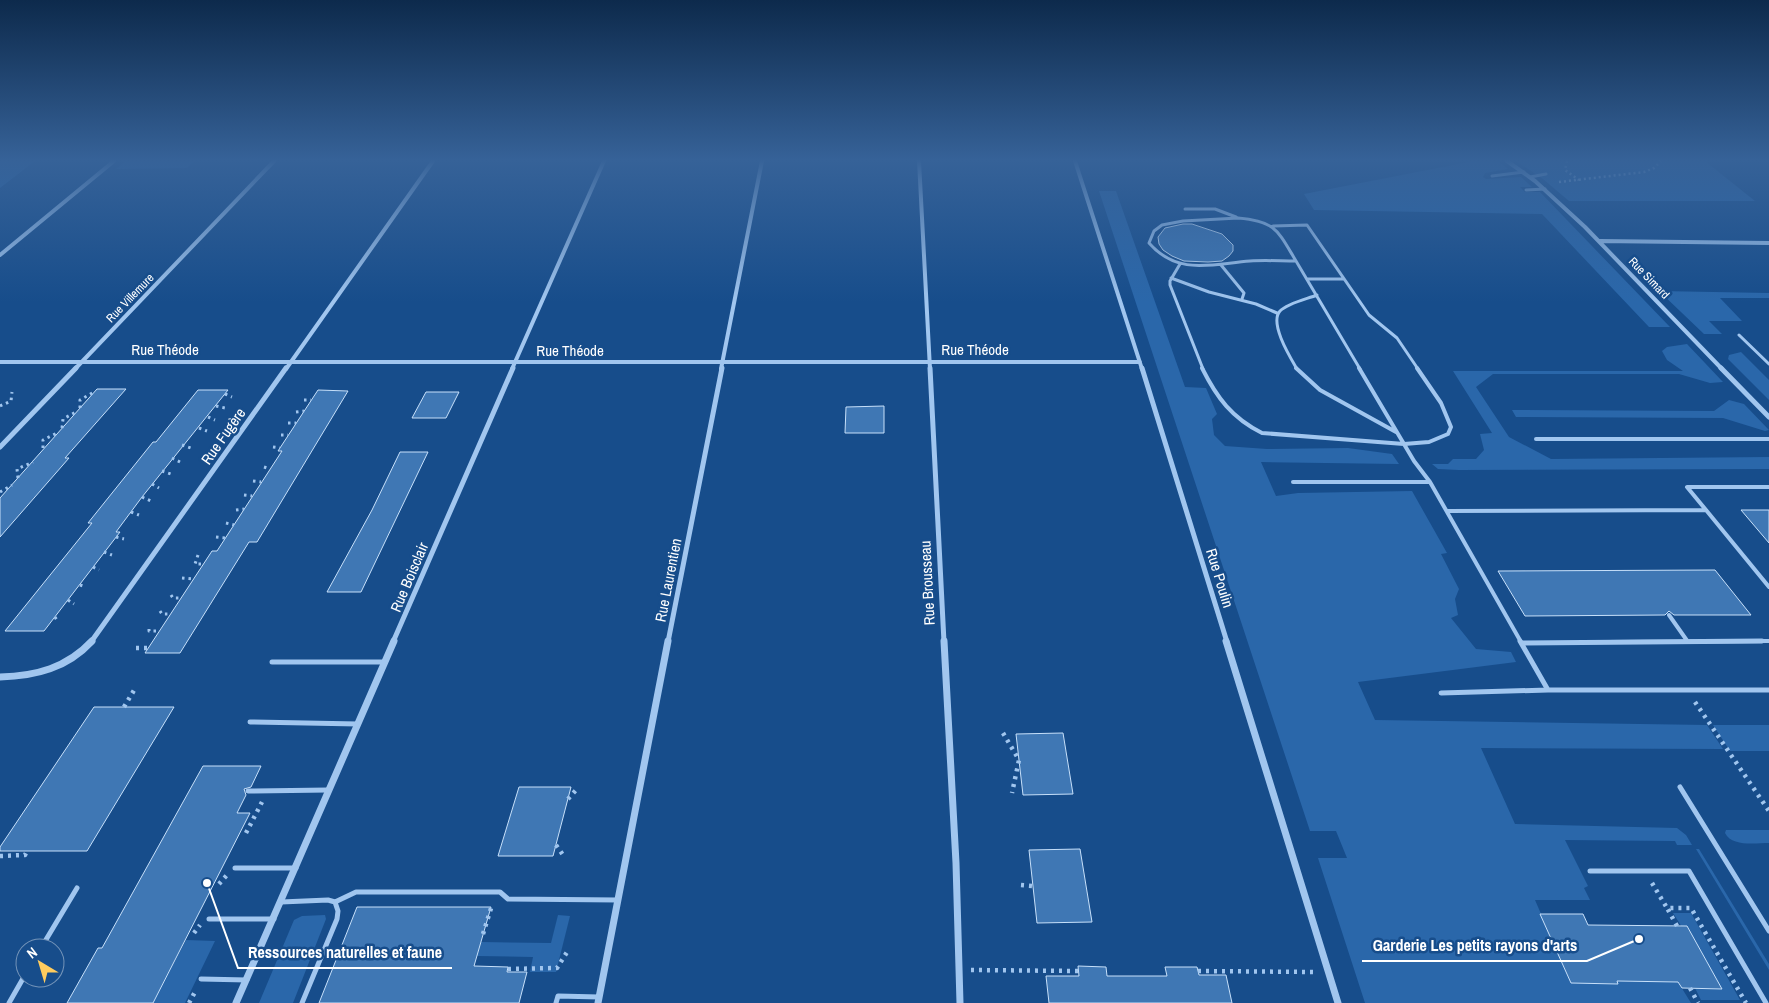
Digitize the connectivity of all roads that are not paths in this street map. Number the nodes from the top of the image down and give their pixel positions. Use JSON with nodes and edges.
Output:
{"nodes":[{"id":1,"x":58,"y":208,"type":"edge"},
{"id":2,"x":230,"y":208,"type":"edge"},
{"id":3,"x":401,"y":208,"type":"edge"},
{"id":4,"x":584,"y":208,"type":"edge"},
{"id":5,"x":753,"y":208,"type":"edge"},
{"id":6,"x":921,"y":208,"type":"edge"},
{"id":7,"x":1090,"y":208,"type":"edge"},
{"id":8,"x":1185,"y":208,"type":"dead end"},
{"id":9,"x":1565,"y":208,"type":"edge"},
{"id":10,"x":1238,"y":218,"type":"junction"},
{"id":11,"x":1273,"y":226,"type":"junction"},
{"id":12,"x":1600,"y":241,"type":"junction"},
{"id":13,"x":1769,"y":243,"type":"edge"},
{"id":14,"x":0,"y":255,"type":"edge"},
{"id":15,"x":1296,"y":261,"type":"junction"},
{"id":16,"x":1180,"y":264,"type":"junction"},
{"id":17,"x":1221,"y":266,"type":"junction"},
{"id":18,"x":1171,"y":278,"type":"junction"},
{"id":19,"x":1343,"y":278,"type":"junction"},
{"id":20,"x":1307,"y":279,"type":"junction"},
{"id":21,"x":1317,"y":295,"type":"junction"},
{"id":22,"x":1242,"y":299,"type":"junction"},
{"id":23,"x":1277,"y":314,"type":"junction"},
{"id":24,"x":1738,"y":335,"type":"dead end"},
{"id":25,"x":292,"y":361,"type":"junction"},
{"id":26,"x":0,"y":362,"type":"edge"},
{"id":27,"x":83,"y":362,"type":"junction"},
{"id":28,"x":516,"y":362,"type":"junction"},
{"id":29,"x":724,"y":362,"type":"junction"},
{"id":30,"x":928,"y":362,"type":"junction"},
{"id":31,"x":1140,"y":362,"type":"junction"},
{"id":32,"x":1769,"y":364,"type":"edge"},
{"id":33,"x":1769,"y":417,"type":"edge"},
{"id":34,"x":1397,"y":432,"type":"junction"},
{"id":35,"x":1536,"y":439,"type":"dead end"},
{"id":36,"x":1769,"y":439,"type":"edge"},
{"id":37,"x":1404,"y":444,"type":"junction"},
{"id":38,"x":0,"y":448,"type":"edge"},
{"id":39,"x":1293,"y":482,"type":"dead end"},
{"id":40,"x":1430,"y":482,"type":"junction"},
{"id":41,"x":1769,"y":487,"type":"edge"},
{"id":42,"x":1706,"y":510,"type":"junction"},
{"id":43,"x":1447,"y":511,"type":"junction"},
{"id":44,"x":1763,"y":579,"type":"junction"},
{"id":45,"x":1769,"y":579,"type":"edge"},
{"id":46,"x":1769,"y":587,"type":"edge"},
{"id":47,"x":1669,"y":615,"type":"dead end"},
{"id":48,"x":1769,"y":641,"type":"edge"},
{"id":49,"x":1688,"y":642,"type":"junction"},
{"id":50,"x":1521,"y":643,"type":"junction"},
{"id":51,"x":272,"y":662,"type":"dead end"},
{"id":52,"x":386,"y":662,"type":"junction"},
{"id":53,"x":0,"y":677,"type":"edge"},
{"id":54,"x":1548,"y":690,"type":"junction"},
{"id":55,"x":1769,"y":690,"type":"edge"},
{"id":56,"x":1441,"y":692,"type":"dead end"},
{"id":57,"x":250,"y":722,"type":"dead end"},
{"id":58,"x":359,"y":724,"type":"junction"},
{"id":59,"x":1680,"y":788,"type":"dead end"},
{"id":60,"x":330,"y":790,"type":"junction"},
{"id":61,"x":248,"y":791,"type":"dead end"},
{"id":62,"x":235,"y":868,"type":"dead end"},
{"id":63,"x":296,"y":868,"type":"junction"},
{"id":64,"x":1590,"y":871,"type":"dead end"},
{"id":65,"x":77,"y":888,"type":"dead end"},
{"id":66,"x":618,"y":900,"type":"junction"},
{"id":67,"x":281,"y":902,"type":"junction"},
{"id":68,"x":335,"y":902,"type":"junction"},
{"id":69,"x":274,"y":918,"type":"junction"},
{"id":70,"x":209,"y":919,"type":"dead end"},
{"id":71,"x":1769,"y":931,"type":"edge"},
{"id":72,"x":47,"y":938,"type":"edge"},
{"id":73,"x":202,"y":980,"type":"dead end"},
{"id":74,"x":247,"y":980,"type":"junction"},
{"id":75,"x":17,"y":988,"type":"edge"},
{"id":76,"x":598,"y":1000,"type":"edge"},
{"id":77,"x":8,"y":1003,"type":"edge"},
{"id":78,"x":236,"y":1003,"type":"edge"},
{"id":79,"x":302,"y":1003,"type":"edge"},
{"id":80,"x":556,"y":1003,"type":"edge"},
{"id":81,"x":960,"y":1003,"type":"edge"},
{"id":82,"x":1338,"y":1003,"type":"edge"},
{"id":83,"x":1766,"y":1003,"type":"edge"}],
"edges":[{"from":1,"to":14,"type":"street"},
{"from":2,"to":27,"type":"street","name":"Rue Villemure"},
{"from":3,"to":25,"type":"street","name":"Rue Fugère"},
{"from":4,"to":28,"type":"street","name":"Rue Boisclair"},
{"from":5,"to":29,"type":"street","name":"Rue Laurentien"},
{"from":6,"to":30,"type":"street","name":"Rue Brousseau"},
{"from":7,"to":31,"type":"street","name":"Rue Poulin"},
{"from":8,"to":10,"type":"lane"},
{"from":9,"to":12,"type":"street","name":"Rue Simard"},
{"from":10,"to":11,"type":"lane"},
{"from":10,"to":16,"type":"lane"},
{"from":11,"to":15,"type":"lane"},
{"from":11,"to":19,"type":"lane"},
{"from":12,"to":13,"type":"street"},
{"from":12,"to":33,"type":"street","name":"Rue Simard"},
{"from":15,"to":17,"type":"lane"},
{"from":15,"to":20,"type":"lane"},
{"from":16,"to":17,"type":"lane"},
{"from":16,"to":18,"type":"lane"},
{"from":17,"to":22,"type":"lane"},
{"from":18,"to":22,"type":"lane"},
{"from":18,"to":37,"type":"lane"},
{"from":19,"to":20,"type":"lane"},
{"from":19,"to":37,"type":"lane"},
{"from":20,"to":21,"type":"lane"},
{"from":21,"to":23,"type":"lane"},
{"from":21,"to":34,"type":"lane"},
{"from":22,"to":23,"type":"lane"},
{"from":23,"to":34,"type":"lane"},
{"from":24,"to":32,"type":"lane"},
{"from":25,"to":27,"type":"street","name":"Rue Théode"},
{"from":25,"to":28,"type":"street","name":"Rue Théode"},
{"from":25,"to":53,"type":"street","name":"Rue Fugère"},
{"from":26,"to":27,"type":"street","name":"Rue Théode"},
{"from":27,"to":38,"type":"street","name":"Rue Villemure"},
{"from":28,"to":29,"type":"street","name":"Rue Théode"},
{"from":28,"to":52,"type":"street","name":"Rue Boisclair"},
{"from":29,"to":30,"type":"street","name":"Rue Théode"},
{"from":29,"to":66,"type":"street","name":"Rue Laurentien"},
{"from":30,"to":31,"type":"street","name":"Rue Théode"},
{"from":30,"to":81,"type":"street","name":"Rue Brousseau"},
{"from":31,"to":82,"type":"street","name":"Rue Poulin"},
{"from":34,"to":37,"type":"lane"},
{"from":35,"to":36,"type":"lane"},
{"from":37,"to":40,"type":"lane"},
{"from":39,"to":40,"type":"lane"},
{"from":40,"to":43,"type":"lane"},
{"from":41,"to":42,"type":"lane"},
{"from":42,"to":43,"type":"lane"},
{"from":42,"to":44,"type":"lane"},
{"from":43,"to":50,"type":"lane"},
{"from":44,"to":45,"type":"lane"},
{"from":44,"to":46,"type":"lane"},
{"from":47,"to":49,"type":"lane"},
{"from":48,"to":49,"type":"lane"},
{"from":49,"to":50,"type":"lane"},
{"from":50,"to":54,"type":"lane"},
{"from":51,"to":52,"type":"lane"},
{"from":52,"to":58,"type":"street","name":"Rue Boisclair"},
{"from":54,"to":55,"type":"lane"},
{"from":54,"to":56,"type":"lane"},
{"from":57,"to":58,"type":"lane"},
{"from":58,"to":60,"type":"street","name":"Rue Boisclair"},
{"from":59,"to":71,"type":"lane"},
{"from":60,"to":61,"type":"lane"},
{"from":60,"to":63,"type":"street","name":"Rue Boisclair"},
{"from":62,"to":63,"type":"lane"},
{"from":63,"to":67,"type":"street","name":"Rue Boisclair"},
{"from":64,"to":83,"type":"lane"},
{"from":65,"to":72,"type":"lane"},
{"from":66,"to":68,"type":"lane"},
{"from":66,"to":76,"type":"street","name":"Rue Laurentien"},
{"from":67,"to":68,"type":"lane"},
{"from":67,"to":69,"type":"street","name":"Rue Boisclair"},
{"from":68,"to":79,"type":"lane"},
{"from":69,"to":70,"type":"lane"},
{"from":69,"to":74,"type":"street","name":"Rue Boisclair"},
{"from":73,"to":74,"type":"lane"},
{"from":74,"to":78,"type":"street","name":"Rue Boisclair"},
{"from":75,"to":77,"type":"lane"},
{"from":76,"to":80,"type":"lane"}]}
